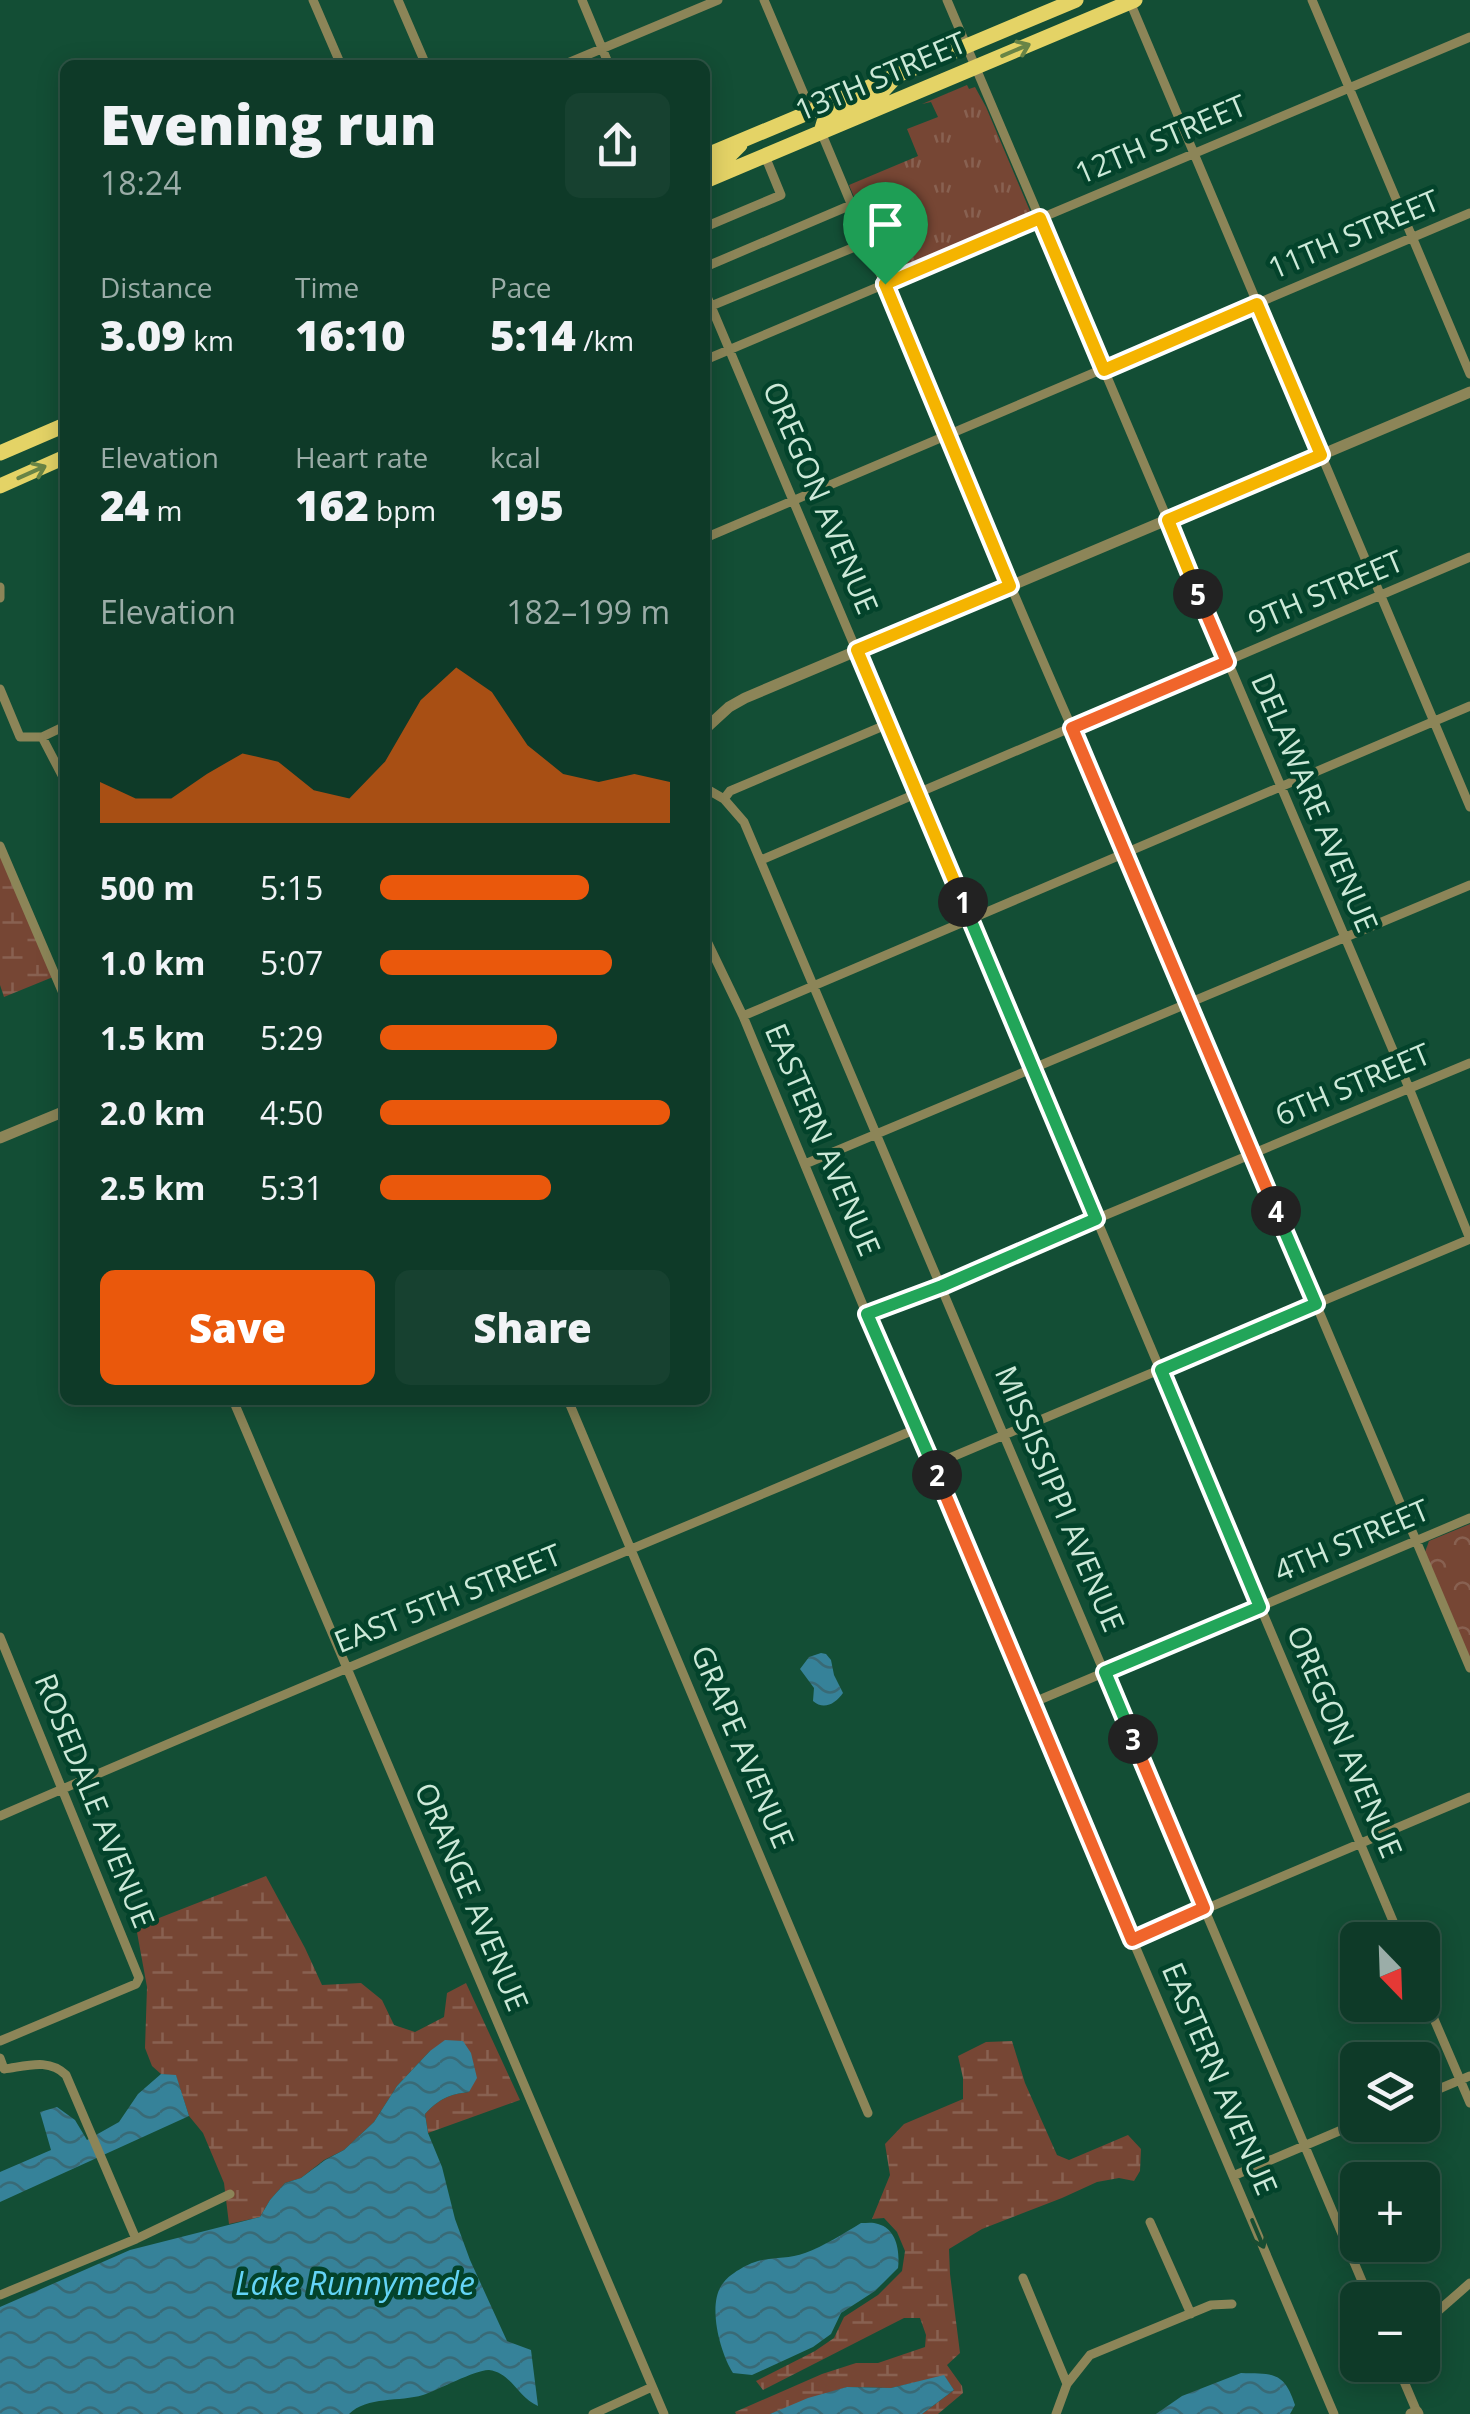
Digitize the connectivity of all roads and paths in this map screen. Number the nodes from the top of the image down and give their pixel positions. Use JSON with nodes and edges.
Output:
{"nodes":[{"id":1,"x":313,"y":0,"type":"edge"},
{"id":2,"x":398,"y":0,"type":"edge"},
{"id":3,"x":582,"y":0,"type":"edge"},
{"id":4,"x":718,"y":0,"type":"edge"},
{"id":5,"x":764,"y":0,"type":"edge"},
{"id":6,"x":947,"y":0,"type":"edge"},
{"id":7,"x":1076,"y":0,"type":"edge"},
{"id":8,"x":1108,"y":0,"type":"edge"},
{"id":9,"x":1312,"y":0,"type":"edge"},
{"id":10,"x":1132,"y":1,"type":"edge"},
{"id":11,"x":1057,"y":32,"type":"junction"},
{"id":12,"x":1470,"y":37,"type":"edge"},
{"id":13,"x":966,"y":47,"type":"junction"},
{"id":14,"x":602,"y":49,"type":"junction"},
{"id":15,"x":339,"y":60,"type":"edge"},
{"id":16,"x":424,"y":60,"type":"edge"},
{"id":17,"x":576,"y":60,"type":"edge"},
{"id":18,"x":607,"y":60,"type":"edge"},
{"id":19,"x":975,"y":67,"type":"junction"},
{"id":20,"x":898,"y":75,"type":"junction"},
{"id":21,"x":1350,"y":88,"type":"junction"},
{"id":22,"x":811,"y":111,"type":"junction"},
{"id":23,"x":821,"y":132,"type":"junction"},
{"id":24,"x":746,"y":139,"type":"junction"},
{"id":25,"x":1194,"y":153,"type":"junction"},
{"id":26,"x":710,"y":154,"type":"edge"},
{"id":27,"x":765,"y":156,"type":"junction"},
{"id":28,"x":710,"y":167,"type":"edge"},
{"id":29,"x":710,"y":179,"type":"edge"},
{"id":30,"x":852,"y":204,"type":"junction"},
{"id":31,"x":1470,"y":213,"type":"edge"},
{"id":32,"x":1040,"y":218,"type":"junction"},
{"id":33,"x":710,"y":225,"type":"edge"},
{"id":34,"x":1412,"y":237,"type":"junction"},
{"id":35,"x":867,"y":242,"type":"junction"},
{"id":36,"x":710,"y":265,"type":"edge"},
{"id":37,"x":885,"y":284,"type":"junction"},
{"id":38,"x":1257,"y":304,"type":"junction"},
{"id":39,"x":711,"y":306,"type":"joint"},
{"id":40,"x":730,"y":350,"type":"junction"},
{"id":41,"x":710,"y":358,"type":"edge"},
{"id":42,"x":1104,"y":370,"type":"junction"},
{"id":43,"x":1470,"y":374,"type":"edge"},
{"id":44,"x":1470,"y":392,"type":"edge"},
{"id":45,"x":60,"y":427,"type":"edge"},
{"id":46,"x":948,"y":434,"type":"junction"},
{"id":47,"x":0,"y":453,"type":"edge"},
{"id":48,"x":1321,"y":455,"type":"junction"},
{"id":49,"x":60,"y":460,"type":"edge"},
{"id":50,"x":0,"y":486,"type":"edge"},
{"id":51,"x":794,"y":501,"type":"junction"},
{"id":52,"x":1168,"y":520,"type":"junction"},
{"id":53,"x":710,"y":536,"type":"edge"},
{"id":54,"x":1470,"y":557,"type":"edge"},
{"id":55,"x":1010,"y":586,"type":"junction"},
{"id":56,"x":0,"y":588,"type":"edge"},
{"id":57,"x":1381,"y":597,"type":"junction"},
{"id":58,"x":0,"y":598,"type":"edge"},
{"id":59,"x":857,"y":650,"type":"junction"},
{"id":60,"x":1227,"y":662,"type":"junction"},
{"id":61,"x":0,"y":689,"type":"edge"},
{"id":62,"x":1470,"y":706,"type":"edge"},
{"id":63,"x":1434,"y":723,"type":"junction"},
{"id":64,"x":888,"y":724,"type":"junction"},
{"id":65,"x":710,"y":725,"type":"edge"},
{"id":66,"x":60,"y":728,"type":"edge"},
{"id":67,"x":1072,"y":728,"type":"junction"},
{"id":68,"x":42,"y":737,"type":"junction"},
{"id":69,"x":60,"y":771,"type":"edge"},
{"id":70,"x":1280,"y":787,"type":"junction"},
{"id":71,"x":710,"y":791,"type":"edge"},
{"id":72,"x":918,"y":795,"type":"junction"},
{"id":73,"x":724,"y":800,"type":"junction"},
{"id":74,"x":1470,"y":807,"type":"edge"},
{"id":75,"x":0,"y":846,"type":"edge"},
{"id":76,"x":1125,"y":853,"type":"junction"},
{"id":77,"x":761,"y":860,"type":"junction"},
{"id":78,"x":1470,"y":884,"type":"edge"},
{"id":79,"x":970,"y":918,"type":"junction"},
{"id":80,"x":1344,"y":938,"type":"junction"},
{"id":81,"x":710,"y":944,"type":"edge"},
{"id":82,"x":60,"y":986,"type":"edge"},
{"id":83,"x":815,"y":986,"type":"junction"},
{"id":84,"x":1188,"y":1003,"type":"junction"},
{"id":85,"x":743,"y":1016,"type":"junction"},
{"id":86,"x":1470,"y":1063,"type":"edge"},
{"id":87,"x":1034,"y":1069,"type":"junction"},
{"id":88,"x":1409,"y":1088,"type":"junction"},
{"id":89,"x":60,"y":1113,"type":"edge"},
{"id":90,"x":878,"y":1134,"type":"junction"},
{"id":91,"x":0,"y":1138,"type":"edge"},
{"id":92,"x":1252,"y":1153,"type":"junction"},
{"id":93,"x":805,"y":1164,"type":"junction"},
{"id":94,"x":1096,"y":1219,"type":"junction"},
{"id":95,"x":1470,"y":1239,"type":"edge"},
{"id":96,"x":942,"y":1286,"type":"junction"},
{"id":97,"x":1316,"y":1304,"type":"junction"},
{"id":98,"x":867,"y":1314,"type":"junction"},
{"id":99,"x":1161,"y":1370,"type":"junction"},
{"id":100,"x":236,"y":1405,"type":"edge"},
{"id":101,"x":570,"y":1405,"type":"edge"},
{"id":102,"x":916,"y":1429,"type":"junction"},
{"id":103,"x":1005,"y":1435,"type":"junction"},
{"id":104,"x":933,"y":1466,"type":"junction"},
{"id":105,"x":1470,"y":1518,"type":"edge"},
{"id":106,"x":1416,"y":1541,"type":"junction"},
{"id":107,"x":631,"y":1550,"type":"junction"},
{"id":108,"x":1260,"y":1607,"type":"junction"},
{"id":109,"x":0,"y":1638,"type":"edge"},
{"id":110,"x":346,"y":1668,"type":"junction"},
{"id":111,"x":1470,"y":1668,"type":"edge"},
{"id":112,"x":1105,"y":1672,"type":"junction"},
{"id":113,"x":1032,"y":1702,"type":"junction"},
{"id":114,"x":63,"y":1789,"type":"junction"},
{"id":115,"x":1470,"y":1797,"type":"edge"},
{"id":116,"x":0,"y":1816,"type":"edge"},
{"id":117,"x":1360,"y":1843,"type":"junction"},
{"id":118,"x":1204,"y":1908,"type":"junction"},
{"id":119,"x":1393,"y":1922,"type":"edge"},
{"id":120,"x":1132,"y":1940,"type":"junction"},
{"id":121,"x":1437,"y":2022,"type":"edge"},
{"id":122,"x":0,"y":2041,"type":"edge"},
{"id":123,"x":0,"y":2058,"type":"edge"},
{"id":124,"x":2,"y":2070,"type":"edge"},
{"id":125,"x":1465,"y":2078,"type":"edge"},
{"id":126,"x":1440,"y":2088,"type":"edge"},
{"id":127,"x":1470,"y":2103,"type":"edge"},
{"id":128,"x":868,"y":2113,"type":"dead end"},
{"id":129,"x":1340,"y":2131,"type":"edge"},
{"id":130,"x":1305,"y":2146,"type":"junction"},
{"id":131,"x":1233,"y":2176,"type":"junction"},
{"id":132,"x":230,"y":2194,"type":"dead end"},
{"id":133,"x":1150,"y":2222,"type":"dead end"},
{"id":134,"x":136,"y":2238,"type":"junction"},
{"id":135,"x":1023,"y":2278,"type":"dead end"},
{"id":136,"x":1362,"y":2282,"type":"edge"},
{"id":137,"x":1470,"y":2283,"type":"edge"},
{"id":138,"x":0,"y":2295,"type":"edge"},
{"id":139,"x":1232,"y":2304,"type":"dead end"},
{"id":140,"x":1440,"y":2309,"type":"edge"},
{"id":141,"x":1190,"y":2314,"type":"junction"},
{"id":142,"x":1403,"y":2382,"type":"edge"},
{"id":143,"x":1067,"y":2384,"type":"junction"},
{"id":144,"x":652,"y":2387,"type":"junction"},
{"id":145,"x":1415,"y":2413,"type":"edge"},
{"id":146,"x":593,"y":2414,"type":"edge"},
{"id":147,"x":664,"y":2414,"type":"edge"},
{"id":148,"x":1056,"y":2414,"type":"edge"},
{"id":149,"x":1334,"y":2414,"type":"edge"}],
"edges":[{"from":1,"to":15,"type":"street"},
{"from":2,"to":16,"type":"street"},
{"from":3,"to":14,"type":"street"},
{"from":4,"to":14,"type":"street"},
{"from":5,"to":22,"type":"street"},
{"from":6,"to":13,"type":"street","name":"DELAWARE AVENUE"},
{"from":7,"to":13,"type":"highway","name":"13TH STREET"},
{"from":8,"to":11,"type":"highway"},
{"from":9,"to":21,"type":"street"},
{"from":10,"to":11,"type":"highway","name":"13TH STREET"},
{"from":10,"to":25,"type":"street"},
{"from":19,"to":11,"type":"highway","name":"13TH STREET","one_way":true},
{"from":12,"to":21,"type":"street","name":"12TH STREET"},
{"from":13,"to":19,"type":"street","name":"DELAWARE AVENUE"},
{"from":13,"to":20,"type":"highway","name":"13TH STREET"},
{"from":14,"to":17,"type":"street"},
{"from":14,"to":18,"type":"street"},
{"from":19,"to":23,"type":"highway","name":"13TH STREET"},
{"from":19,"to":32,"type":"street","name":"DELAWARE AVENUE"},
{"from":20,"to":22,"type":"highway","name":"13TH STREET"},
{"from":20,"to":23,"type":"highway"},
{"from":21,"to":25,"type":"street","name":"12TH STREET"},
{"from":21,"to":34,"type":"street"},
{"from":22,"to":24,"type":"highway","name":"13TH STREET"},
{"from":22,"to":27,"type":"highway"},
{"from":23,"to":27,"type":"highway","name":"13TH STREET"},
{"from":23,"to":30,"type":"street"},
{"from":24,"to":26,"type":"highway","name":"13TH STREET"},
{"from":24,"to":28,"type":"highway"},
{"from":25,"to":32,"type":"street","name":"12TH STREET"},
{"from":25,"to":38,"type":"street"},
{"from":27,"to":29,"type":"highway","name":"13TH STREET"},
{"from":27,"to":33,"type":"street"},
{"from":30,"to":35,"type":"street"},
{"from":30,"to":36,"type":"street"},
{"from":31,"to":34,"type":"street","name":"11TH STREET"},
{"from":32,"to":37,"type":"street","name":"12TH STREET"},
{"from":32,"to":42,"type":"street","name":"DELAWARE AVENUE"},
{"from":34,"to":38,"type":"street","name":"11TH STREET"},
{"from":34,"to":43,"type":"street"},
{"from":35,"to":37,"type":"street"},
{"from":35,"to":39,"type":"street"},
{"from":37,"to":40,"type":"street","name":"12TH STREET"},
{"from":37,"to":46,"type":"street"},
{"from":38,"to":42,"type":"street","name":"11TH STREET"},
{"from":38,"to":48,"type":"street"},
{"from":39,"to":40,"type":"street","name":"OREGON AVENUE"},
{"from":40,"to":41,"type":"street","name":"12TH STREET"},
{"from":40,"to":51,"type":"street","name":"OREGON AVENUE"},
{"from":42,"to":46,"type":"street","name":"11TH STREET"},
{"from":42,"to":52,"type":"street","name":"DELAWARE AVENUE"},
{"from":44,"to":48,"type":"street"},
{"from":45,"to":47,"type":"highway"},
{"from":46,"to":51,"type":"street","name":"11TH STREET"},
{"from":46,"to":55,"type":"street"},
{"from":48,"to":52,"type":"street"},
{"from":48,"to":57,"type":"street"},
{"from":50,"to":49,"type":"highway","one_way":true},
{"from":51,"to":53,"type":"street","name":"11TH STREET"},
{"from":51,"to":59,"type":"street","name":"OREGON AVENUE"},
{"from":52,"to":55,"type":"street"},
{"from":52,"to":60,"type":"street","name":"DELAWARE AVENUE"},
{"from":54,"to":57,"type":"street","name":"9TH STREET"},
{"from":55,"to":59,"type":"street"},
{"from":55,"to":67,"type":"street"},
{"from":56,"to":58,"type":"street"},
{"from":57,"to":60,"type":"street","name":"9TH STREET"},
{"from":57,"to":63,"type":"street"},
{"from":59,"to":64,"type":"street","name":"OREGON AVENUE"},
{"from":59,"to":65,"type":"street"},
{"from":60,"to":67,"type":"street","name":"9TH STREET"},
{"from":60,"to":70,"type":"street","name":"DELAWARE AVENUE"},
{"from":61,"to":68,"type":"street"},
{"from":62,"to":63,"type":"street"},
{"from":63,"to":70,"type":"street"},
{"from":63,"to":74,"type":"street"},
{"from":64,"to":72,"type":"street","name":"OREGON AVENUE"},
{"from":64,"to":73,"type":"street"},
{"from":66,"to":68,"type":"street"},
{"from":67,"to":72,"type":"street","name":"9TH STREET"},
{"from":67,"to":76,"type":"street"},
{"from":68,"to":69,"type":"street"},
{"from":70,"to":76,"type":"street"},
{"from":70,"to":80,"type":"street","name":"DELAWARE AVENUE"},
{"from":71,"to":73,"type":"street","name":"MISSISSIPPI AVENUE"},
{"from":72,"to":77,"type":"street","name":"9TH STREET"},
{"from":72,"to":79,"type":"street","name":"OREGON AVENUE"},
{"from":73,"to":77,"type":"street","name":"MISSISSIPPI AVENUE"},
{"from":75,"to":82,"type":"street"},
{"from":76,"to":79,"type":"street"},
{"from":76,"to":84,"type":"street"},
{"from":77,"to":83,"type":"street","name":"MISSISSIPPI AVENUE"},
{"from":78,"to":80,"type":"street"},
{"from":79,"to":83,"type":"street"},
{"from":79,"to":87,"type":"street","name":"OREGON AVENUE"},
{"from":80,"to":84,"type":"street"},
{"from":80,"to":88,"type":"street","name":"DELAWARE AVENUE"},
{"from":81,"to":85,"type":"street","name":"EASTERN AVENUE"},
{"from":83,"to":85,"type":"street"},
{"from":83,"to":90,"type":"street","name":"MISSISSIPPI AVENUE"},
{"from":84,"to":87,"type":"street"},
{"from":84,"to":92,"type":"street"},
{"from":85,"to":93,"type":"street","name":"EASTERN AVENUE"},
{"from":86,"to":88,"type":"street","name":"6TH STREET"},
{"from":87,"to":90,"type":"street"},
{"from":87,"to":94,"type":"street","name":"OREGON AVENUE"},
{"from":88,"to":92,"type":"street","name":"6TH STREET"},
{"from":88,"to":95,"type":"street","name":"DELAWARE AVENUE"},
{"from":89,"to":91,"type":"street"},
{"from":90,"to":93,"type":"street"},
{"from":90,"to":96,"type":"street","name":"MISSISSIPPI AVENUE"},
{"from":92,"to":94,"type":"street","name":"6TH STREET"},
{"from":92,"to":97,"type":"street"},
{"from":93,"to":98,"type":"street","name":"EASTERN AVENUE"},
{"from":94,"to":96,"type":"street","name":"6TH STREET"},
{"from":94,"to":99,"type":"street","name":"OREGON AVENUE"},
{"from":95,"to":97,"type":"street"},
{"from":96,"to":98,"type":"street","name":"6TH STREET"},
{"from":96,"to":103,"type":"street","name":"MISSISSIPPI AVENUE"},
{"from":97,"to":99,"type":"street"},
{"from":97,"to":106,"type":"street"},
{"from":98,"to":102,"type":"street","name":"EASTERN AVENUE"},
{"from":99,"to":103,"type":"street"},
{"from":99,"to":108,"type":"street","name":"OREGON AVENUE"},
{"from":100,"to":110,"type":"street","name":"ORANGE AVENUE"},
{"from":101,"to":107,"type":"street","name":"GRAPE AVENUE"},
{"from":102,"to":104,"type":"street","name":"EASTERN AVENUE"},
{"from":102,"to":107,"type":"street","name":"EAST 5TH STREET"},
{"from":103,"to":104,"type":"street"},
{"from":103,"to":112,"type":"street","name":"MISSISSIPPI AVENUE"},
{"from":104,"to":113,"type":"street","name":"EASTERN AVENUE"},
{"from":105,"to":106,"type":"street","name":"4TH STREET"},
{"from":106,"to":108,"type":"street","name":"4TH STREET"},
{"from":106,"to":111,"type":"street"},
{"from":107,"to":110,"type":"street","name":"EAST 5TH STREET"},
{"from":107,"to":128,"type":"street","name":"GRAPE AVENUE"},
{"from":108,"to":112,"type":"street","name":"4TH STREET"},
{"from":108,"to":117,"type":"street","name":"OREGON AVENUE"},
{"from":109,"to":114,"type":"street","name":"ROSEDALE AVENUE"},
{"from":110,"to":114,"type":"street","name":"EAST 5TH STREET"},
{"from":110,"to":144,"type":"street","name":"ORANGE AVENUE"},
{"from":112,"to":113,"type":"street","name":"4TH STREET"},
{"from":112,"to":118,"type":"street","name":"MISSISSIPPI AVENUE"},
{"from":113,"to":120,"type":"street","name":"EASTERN AVENUE"},
{"from":114,"to":116,"type":"street","name":"EAST 5TH STREET"},
{"from":114,"to":122,"type":"street","name":"ROSEDALE AVENUE"},
{"from":115,"to":117,"type":"street"},
{"from":117,"to":118,"type":"street"},
{"from":117,"to":119,"type":"street","name":"OREGON AVENUE"},
{"from":118,"to":120,"type":"street"},
{"from":118,"to":130,"type":"street","name":"MISSISSIPPI AVENUE"},
{"from":120,"to":131,"type":"street","name":"EASTERN AVENUE"},
{"from":121,"to":125,"type":"street"},
{"from":123,"to":124,"type":"street"},
{"from":124,"to":134,"type":"street"},
{"from":125,"to":126,"type":"street"},
{"from":125,"to":127,"type":"street"},
{"from":129,"to":130,"type":"street"},
{"from":130,"to":131,"type":"street"},
{"from":130,"to":136,"type":"street","name":"MISSISSIPPI AVENUE"},
{"from":131,"to":149,"type":"street","name":"EASTERN AVENUE","one_way":true},
{"from":132,"to":134,"type":"street"},
{"from":133,"to":141,"type":"street"},
{"from":134,"to":138,"type":"street"},
{"from":135,"to":143,"type":"street"},
{"from":137,"to":140,"type":"street"},
{"from":139,"to":141,"type":"street"},
{"from":141,"to":143,"type":"street"},
{"from":142,"to":145,"type":"street"},
{"from":143,"to":148,"type":"street"},
{"from":144,"to":146,"type":"street"},
{"from":144,"to":147,"type":"street","name":"ORANGE AVENUE"}]}
